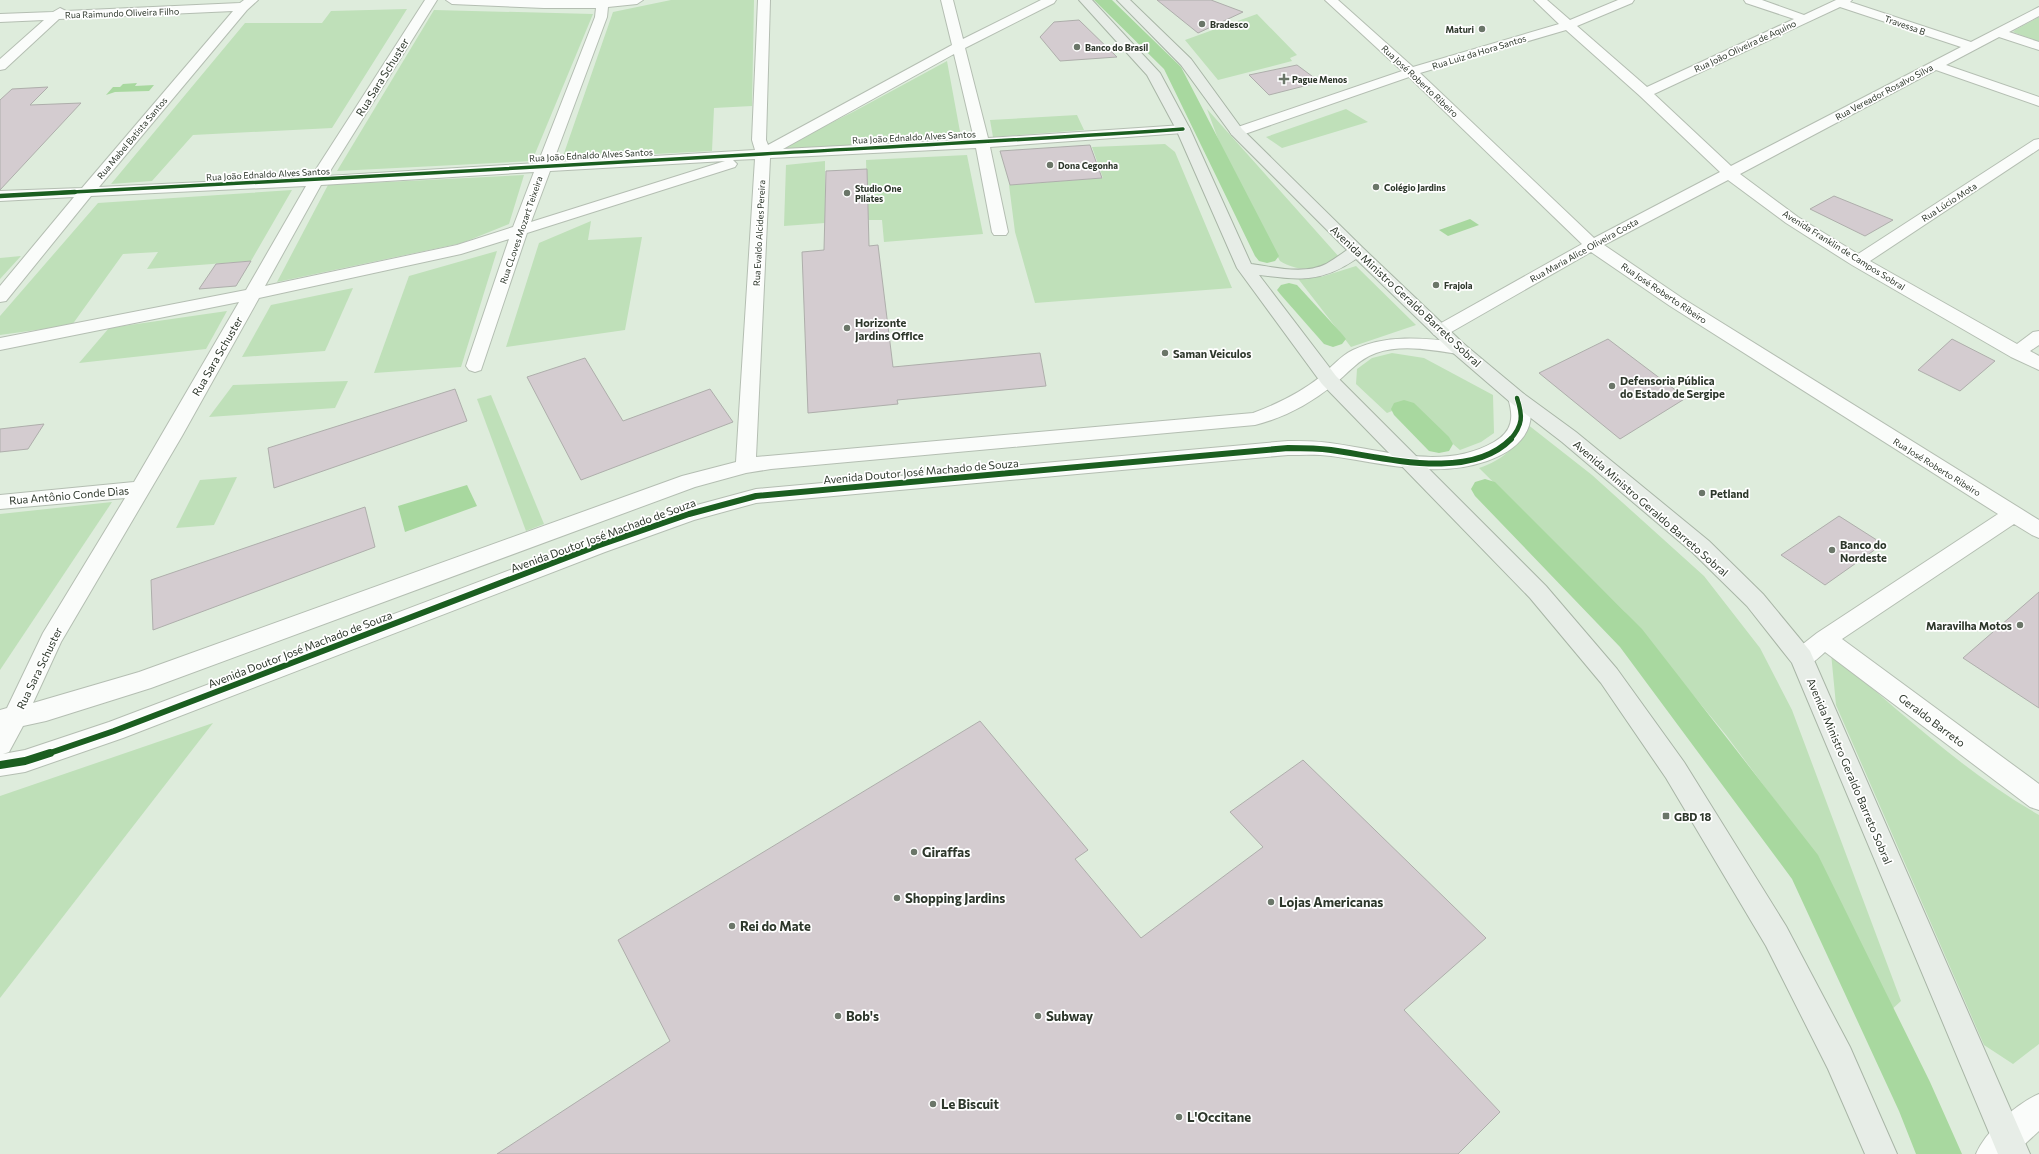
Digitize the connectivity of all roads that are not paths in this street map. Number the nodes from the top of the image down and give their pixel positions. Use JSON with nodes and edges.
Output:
{"nodes":[{"id":1,"x":431,"y":0,"type":"edge"},
{"id":2,"x":452,"y":0,"type":"edge"},
{"id":3,"x":637,"y":0,"type":"edge"},
{"id":4,"x":764,"y":0,"type":"edge"},
{"id":5,"x":947,"y":0,"type":"edge"},
{"id":6,"x":1050,"y":0,"type":"edge"},
{"id":7,"x":1085,"y":0,"type":"edge"},
{"id":8,"x":1123,"y":0,"type":"edge"},
{"id":9,"x":1331,"y":0,"type":"edge"},
{"id":10,"x":1540,"y":0,"type":"edge"},
{"id":11,"x":1628,"y":0,"type":"edge"},
{"id":12,"x":1750,"y":0,"type":"edge"},
{"id":13,"x":1843,"y":1,"type":"edge"},
{"id":14,"x":546,"y":2,"type":"edge"},
{"id":15,"x":247,"y":3,"type":"edge"},
{"id":16,"x":70,"y":4,"type":"dead end"},
{"id":17,"x":602,"y":5,"type":"junction"},
{"id":18,"x":2039,"y":10,"type":"edge"},
{"id":19,"x":56,"y":16,"type":"junction"},
{"id":20,"x":0,"y":18,"type":"edge"},
{"id":21,"x":1805,"y":19,"type":"junction"},
{"id":22,"x":1568,"y":24,"type":"junction"},
{"id":23,"x":1997,"y":32,"type":"junction"},
{"id":24,"x":959,"y":46,"type":"junction"},
{"id":25,"x":1971,"y":46,"type":"junction"},
{"id":26,"x":2039,"y":46,"type":"edge"},
{"id":27,"x":0,"y":66,"type":"edge"},
{"id":28,"x":1934,"y":66,"type":"junction"},
{"id":29,"x":1411,"y":72,"type":"junction"},
{"id":30,"x":1645,"y":93,"type":"junction"},
{"id":31,"x":2039,"y":102,"type":"edge"},
{"id":32,"x":1183,"y":129,"type":"junction"},
{"id":33,"x":1237,"y":132,"type":"junction"},
{"id":34,"x":2039,"y":142,"type":"edge"},
{"id":35,"x":982,"y":143,"type":"junction"},
{"id":36,"x":763,"y":154,"type":"junction"},
{"id":37,"x":542,"y":167,"type":"junction"},
{"id":38,"x":1729,"y":173,"type":"junction"},
{"id":39,"x":316,"y":181,"type":"junction"},
{"id":40,"x":87,"y":191,"type":"junction"},
{"id":41,"x":0,"y":196,"type":"edge"},
{"id":42,"x":520,"y":230,"type":"junction"},
{"id":43,"x":1000,"y":232,"type":"dead end"},
{"id":44,"x":1592,"y":245,"type":"junction"},
{"id":45,"x":1356,"y":251,"type":"junction"},
{"id":46,"x":1858,"y":261,"type":"junction"},
{"id":47,"x":1246,"y":268,"type":"junction"},
{"id":48,"x":253,"y":294,"type":"junction"},
{"id":49,"x":0,"y":297,"type":"edge"},
{"id":50,"x":1440,"y":331,"type":"junction"},
{"id":51,"x":2039,"y":336,"type":"edge"},
{"id":52,"x":0,"y":344,"type":"edge"},
{"id":53,"x":1458,"y":348,"type":"junction"},
{"id":54,"x":2017,"y":353,"type":"junction"},
{"id":55,"x":2039,"y":364,"type":"edge"},
{"id":56,"x":476,"y":366,"type":"dead end"},
{"id":57,"x":1329,"y":380,"type":"junction"},
{"id":58,"x":1517,"y":398,"type":"junction"},
{"id":59,"x":1410,"y":462,"type":"junction"},
{"id":60,"x":746,"y":466,"type":"junction"},
{"id":61,"x":139,"y":489,"type":"junction"},
{"id":62,"x":0,"y":502,"type":"edge"},
{"id":63,"x":2012,"y":515,"type":"junction"},
{"id":64,"x":2039,"y":530,"type":"edge"},
{"id":65,"x":1825,"y":640,"type":"junction"},
{"id":66,"x":1802,"y":658,"type":"junction"},
{"id":67,"x":7,"y":719,"type":"edge"},
{"id":68,"x":0,"y":744,"type":"edge"},
{"id":69,"x":0,"y":765,"type":"edge"},
{"id":70,"x":2039,"y":799,"type":"edge"},
{"id":71,"x":2039,"y":1110,"type":"edge"},
{"id":72,"x":2004,"y":1149,"type":"edge"},
{"id":73,"x":1881,"y":1154,"type":"edge"}],
"edges":[{"from":1,"to":39,"type":"street","name":"Rua Sara Schuster"},
{"from":2,"to":14,"type":"street"},
{"from":3,"to":17,"type":"street"},
{"from":4,"to":36,"type":"street","name":"Rua Evaldo Alcides Pereira"},
{"from":5,"to":24,"type":"street"},
{"from":6,"to":24,"type":"street"},
{"from":7,"to":32,"type":"main road"},
{"from":8,"to":33,"type":"main road","name":"Avenida Ministro Geraldo Barreto Sobral"},
{"from":9,"to":29,"type":"street","name":"Rua José Roberto Ribeiro"},
{"from":10,"to":22,"type":"street","name":"Avenida Franklin de Campos Sobral"},
{"from":11,"to":22,"type":"street","name":"Rua Luiz da Hora Santos"},
{"from":12,"to":21,"type":"street"},
{"from":13,"to":21,"type":"street","name":"Rua João Oliveira de Aquino"},
{"from":13,"to":25,"type":"street","name":"Travessa B"},
{"from":14,"to":17,"type":"street"},
{"from":15,"to":19,"type":"street","name":"Rua Raimundo Oliveira Filho"},
{"from":15,"to":40,"type":"street","name":"Rua Mabel Batista Santos"},
{"from":16,"to":19,"type":"street"},
{"from":17,"to":37,"type":"street","name":"Rua CLoves Mozart Teixeira"},
{"from":18,"to":23,"type":"street","name":"Rua Vereador Rosalvo Silva"},
{"from":19,"to":20,"type":"street","name":"Rua Raimundo Oliveira Filho"},
{"from":19,"to":27,"type":"street"},
{"from":21,"to":30,"type":"street","name":"Rua João Oliveira de Aquino"},
{"from":22,"to":29,"type":"street","name":"Rua Luiz da Hora Santos"},
{"from":22,"to":30,"type":"street","name":"Avenida Franklin de Campos Sobral"},
{"from":23,"to":25,"type":"street","name":"Rua Vereador Rosalvo Silva"},
{"from":23,"to":26,"type":"street"},
{"from":24,"to":35,"type":"street"},
{"from":24,"to":36,"type":"street"},
{"from":25,"to":28,"type":"street","name":"Rua Vereador Rosalvo Silva"},
{"from":28,"to":31,"type":"street"},
{"from":28,"to":38,"type":"street","name":"Rua Vereador Rosalvo Silva"},
{"from":29,"to":33,"type":"street","name":"Rua Luiz da Hora Santos"},
{"from":29,"to":44,"type":"street","name":"Rua José Roberto Ribeiro"},
{"from":30,"to":38,"type":"street","name":"Avenida Franklin de Campos Sobral"},
{"from":32,"to":35,"type":"street","name":"Rua João Ednaldo Alves Santos"},
{"from":32,"to":47,"type":"main road"},
{"from":33,"to":45,"type":"main road","name":"Avenida Ministro Geraldo Barreto Sobral"},
{"from":34,"to":46,"type":"street","name":"Rua Lúcio Mota"},
{"from":35,"to":36,"type":"street","name":"Rua João Ednaldo Alves Santos"},
{"from":35,"to":43,"type":"street"},
{"from":36,"to":37,"type":"street","name":"Rua João Ednaldo Alves Santos"},
{"from":36,"to":42,"type":"street"},
{"from":36,"to":60,"type":"street","name":"Rua Evaldo Alcides Pereira"},
{"from":37,"to":39,"type":"street","name":"Rua João Ednaldo Alves Santos"},
{"from":37,"to":42,"type":"street","name":"Rua CLoves Mozart Teixeira"},
{"from":38,"to":44,"type":"street","name":"Rua Maria Alice Oliveira Costa"},
{"from":38,"to":46,"type":"street","name":"Avenida Franklin de Campos Sobral"},
{"from":39,"to":40,"type":"street","name":"Rua João Ednaldo Alves Santos"},
{"from":39,"to":48,"type":"street","name":"Rua Sara Schuster"},
{"from":40,"to":41,"type":"street","name":"Rua João Ednaldo Alves Santos"},
{"from":40,"to":49,"type":"street","name":"Rua Mabel Batista Santos"},
{"from":42,"to":48,"type":"street"},
{"from":42,"to":56,"type":"street","name":"Rua CLoves Mozart Teixeira"},
{"from":44,"to":50,"type":"street","name":"Rua Maria Alice Oliveira Costa"},
{"from":44,"to":63,"type":"street","name":"Rua José Roberto Ribeiro"},
{"from":45,"to":47,"type":"main road"},
{"from":45,"to":50,"type":"main road","name":"Avenida Ministro Geraldo Barreto Sobral"},
{"from":46,"to":54,"type":"street","name":"Avenida Franklin de Campos Sobral"},
{"from":47,"to":57,"type":"main road"},
{"from":48,"to":52,"type":"street"},
{"from":48,"to":61,"type":"street","name":"Rua Sara Schuster"},
{"from":50,"to":53,"type":"main road","name":"Avenida Ministro Geraldo Barreto Sobral"},
{"from":51,"to":54,"type":"street"},
{"from":53,"to":57,"type":"street","name":"Avenida Doutor José Machado de Souza"},
{"from":53,"to":58,"type":"main road","name":"Avenida Ministro Geraldo Barreto Sobral"},
{"from":54,"to":55,"type":"street","name":"Avenida Franklin de Campos Sobral"},
{"from":57,"to":59,"type":"main road"},
{"from":57,"to":60,"type":"street","name":"Avenida Doutor José Machado de Souza"},
{"from":58,"to":59,"type":"street","name":"Avenida Doutor José Machado de Souza"},
{"from":58,"to":66,"type":"main road","name":"Avenida Ministro Geraldo Barreto Sobral"},
{"from":59,"to":69,"type":"street","name":"Avenida Doutor José Machado de Souza"},
{"from":59,"to":73,"type":"main road"},
{"from":60,"to":67,"type":"street","name":"Avenida Doutor José Machado de Souza"},
{"from":61,"to":62,"type":"street","name":"Rua Antônio Conde Dias"},
{"from":61,"to":67,"type":"street","name":"Rua Sara Schuster"},
{"from":63,"to":64,"type":"street","name":"Rua José Roberto Ribeiro"},
{"from":63,"to":65,"type":"street"},
{"from":65,"to":66,"type":"street"},
{"from":65,"to":70,"type":"street","name":"Geraldo Barreto"},
{"from":66,"to":72,"type":"main road","name":"Avenida Ministro Geraldo Barreto Sobral"},
{"from":67,"to":68,"type":"street","name":"Rua Sara Schuster"},
{"from":71,"to":72,"type":"street"}]}
